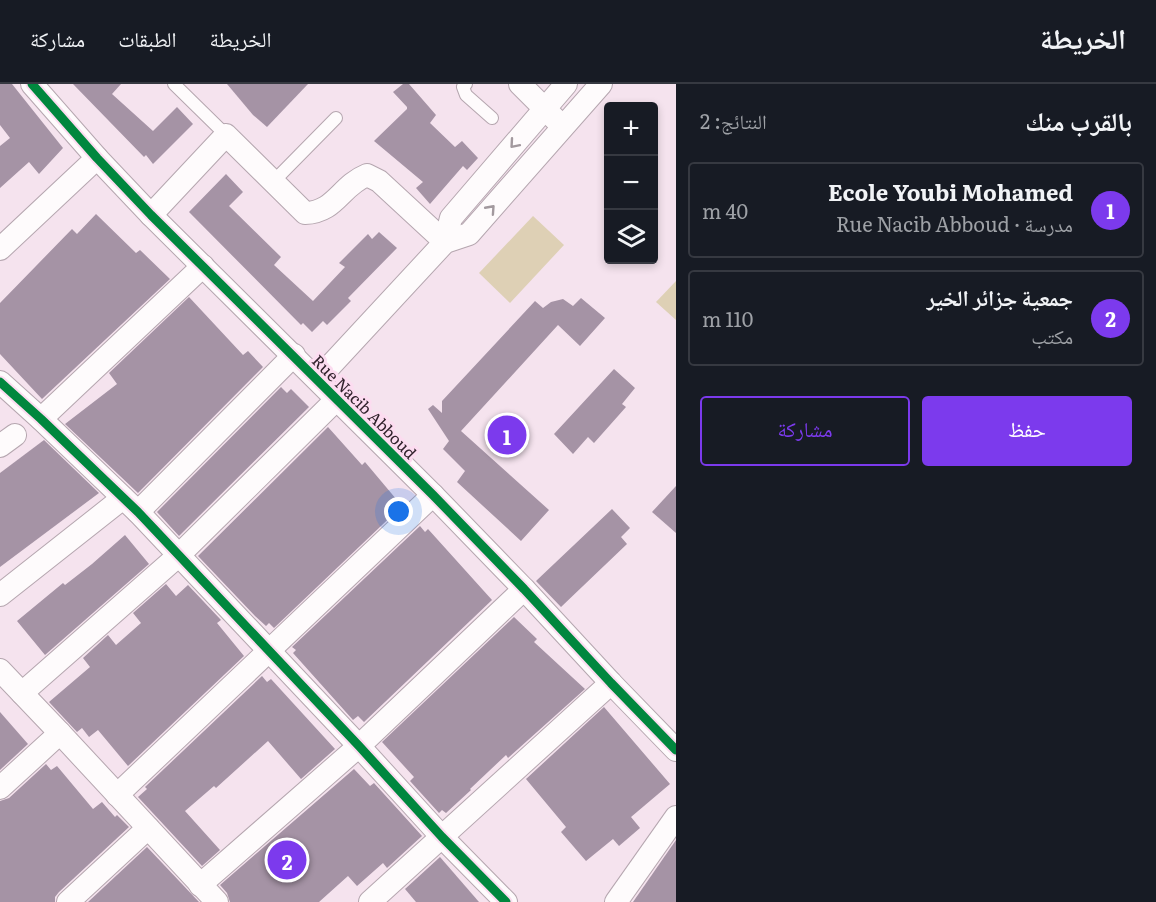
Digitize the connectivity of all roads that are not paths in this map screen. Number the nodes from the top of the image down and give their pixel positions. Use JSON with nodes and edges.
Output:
{"nodes":[{"id":1,"x":33,"y":84,"type":"edge"},
{"id":2,"x":174,"y":84,"type":"edge"},
{"id":3,"x":466,"y":84,"type":"edge"},
{"id":4,"x":520,"y":84,"type":"edge"},
{"id":5,"x":566,"y":84,"type":"edge"},
{"id":6,"x":601,"y":84,"type":"edge"},
{"id":7,"x":545,"y":108,"type":"junction"},
{"id":8,"x":336,"y":118,"type":"dead end"},
{"id":9,"x":492,"y":118,"type":"dead end"},
{"id":10,"x":564,"y":127,"type":"junction"},
{"id":11,"x":226,"y":135,"type":"junction"},
{"id":12,"x":97,"y":158,"type":"junction"},
{"id":13,"x":273,"y":182,"type":"junction"},
{"id":14,"x":151,"y":215,"type":"junction"},
{"id":15,"x":445,"y":242,"type":"junction"},
{"id":16,"x":0,"y":249,"type":"edge"},
{"id":17,"x":203,"y":266,"type":"junction"},
{"id":18,"x":294,"y":356,"type":"junction"},
{"id":19,"x":318,"y":379,"type":"junction"},
{"id":20,"x":0,"y":382,"type":"edge"},
{"id":21,"x":337,"y":399,"type":"junction"},
{"id":22,"x":41,"y":419,"type":"junction"},
{"id":23,"x":433,"y":495,"type":"junction"},
{"id":24,"x":131,"y":505,"type":"junction"},
{"id":25,"x":178,"y":555,"type":"junction"},
{"id":26,"x":524,"y":589,"type":"junction"},
{"id":27,"x":0,"y":595,"type":"edge"},
{"id":28,"x":269,"y":651,"type":"junction"},
{"id":29,"x":0,"y":670,"type":"edge"},
{"id":30,"x":610,"y":683,"type":"junction"},
{"id":31,"x":22,"y":693,"type":"junction"},
{"id":32,"x":60,"y":733,"type":"junction"},
{"id":33,"x":359,"y":746,"type":"junction"},
{"id":34,"x":676,"y":750,"type":"edge"},
{"id":35,"x":0,"y":788,"type":"edge"},
{"id":36,"x":117,"y":795,"type":"junction"},
{"id":37,"x":676,"y":817,"type":"edge"},
{"id":38,"x":148,"y":828,"type":"junction"},
{"id":39,"x":442,"y":837,"type":"junction"},
{"id":40,"x":200,"y":885,"type":"junction"},
{"id":41,"x":68,"y":902,"type":"edge"},
{"id":42,"x":217,"y":902,"type":"edge"},
{"id":43,"x":370,"y":902,"type":"edge"},
{"id":44,"x":506,"y":902,"type":"edge"},
{"id":45,"x":616,"y":902,"type":"edge"}],
"edges":[{"from":1,"to":12,"type":"street","name":"Rue Nacib Abboud"},
{"from":2,"to":11,"type":"lane"},
{"from":3,"to":9,"type":"lane"},
{"from":4,"to":7,"type":"street"},
{"from":5,"to":7,"type":"street"},
{"from":6,"to":10,"type":"street"},
{"from":7,"to":10,"type":"street"},
{"from":7,"to":15,"type":"street","one_way":true},
{"from":8,"to":13,"type":"lane"},
{"from":15,"to":10,"type":"street","one_way":true},
{"from":11,"to":13,"type":"street"},
{"from":11,"to":14,"type":"street"},
{"from":12,"to":14,"type":"street","name":"Rue Nacib Abboud"},
{"from":12,"to":16,"type":"street"},
{"from":13,"to":15,"type":"street"},
{"from":14,"to":17,"type":"street","name":"Rue Nacib Abboud"},
{"from":15,"to":19,"type":"street"},
{"from":17,"to":18,"type":"street","name":"Rue Nacib Abboud"},
{"from":17,"to":22,"type":"street"},
{"from":18,"to":19,"type":"street","name":"Rue Nacib Abboud"},
{"from":18,"to":24,"type":"street"},
{"from":19,"to":21,"type":"street","name":"Rue Nacib Abboud"},
{"from":20,"to":22,"type":"street"},
{"from":21,"to":23,"type":"street","name":"Rue Nacib Abboud"},
{"from":21,"to":25,"type":"street"},
{"from":22,"to":24,"type":"street"},
{"from":23,"to":26,"type":"street","name":"Rue Nacib Abboud"},
{"from":23,"to":28,"type":"street"},
{"from":24,"to":25,"type":"street"},
{"from":24,"to":27,"type":"street"},
{"from":25,"to":28,"type":"street"},
{"from":25,"to":31,"type":"street"},
{"from":26,"to":30,"type":"street","name":"Rue Nacib Abboud"},
{"from":26,"to":33,"type":"street"},
{"from":28,"to":33,"type":"street"},
{"from":28,"to":36,"type":"street"},
{"from":29,"to":31,"type":"street"},
{"from":30,"to":34,"type":"street","name":"Rue Nacib Abboud"},
{"from":30,"to":39,"type":"street"},
{"from":31,"to":32,"type":"street"},
{"from":32,"to":35,"type":"street"},
{"from":32,"to":36,"type":"street"},
{"from":33,"to":39,"type":"street"},
{"from":33,"to":40,"type":"street"},
{"from":36,"to":38,"type":"street"},
{"from":37,"to":45,"type":"street"},
{"from":38,"to":40,"type":"street"},
{"from":38,"to":41,"type":"street"},
{"from":39,"to":43,"type":"street"},
{"from":39,"to":44,"type":"street"},
{"from":40,"to":42,"type":"street"}]}
